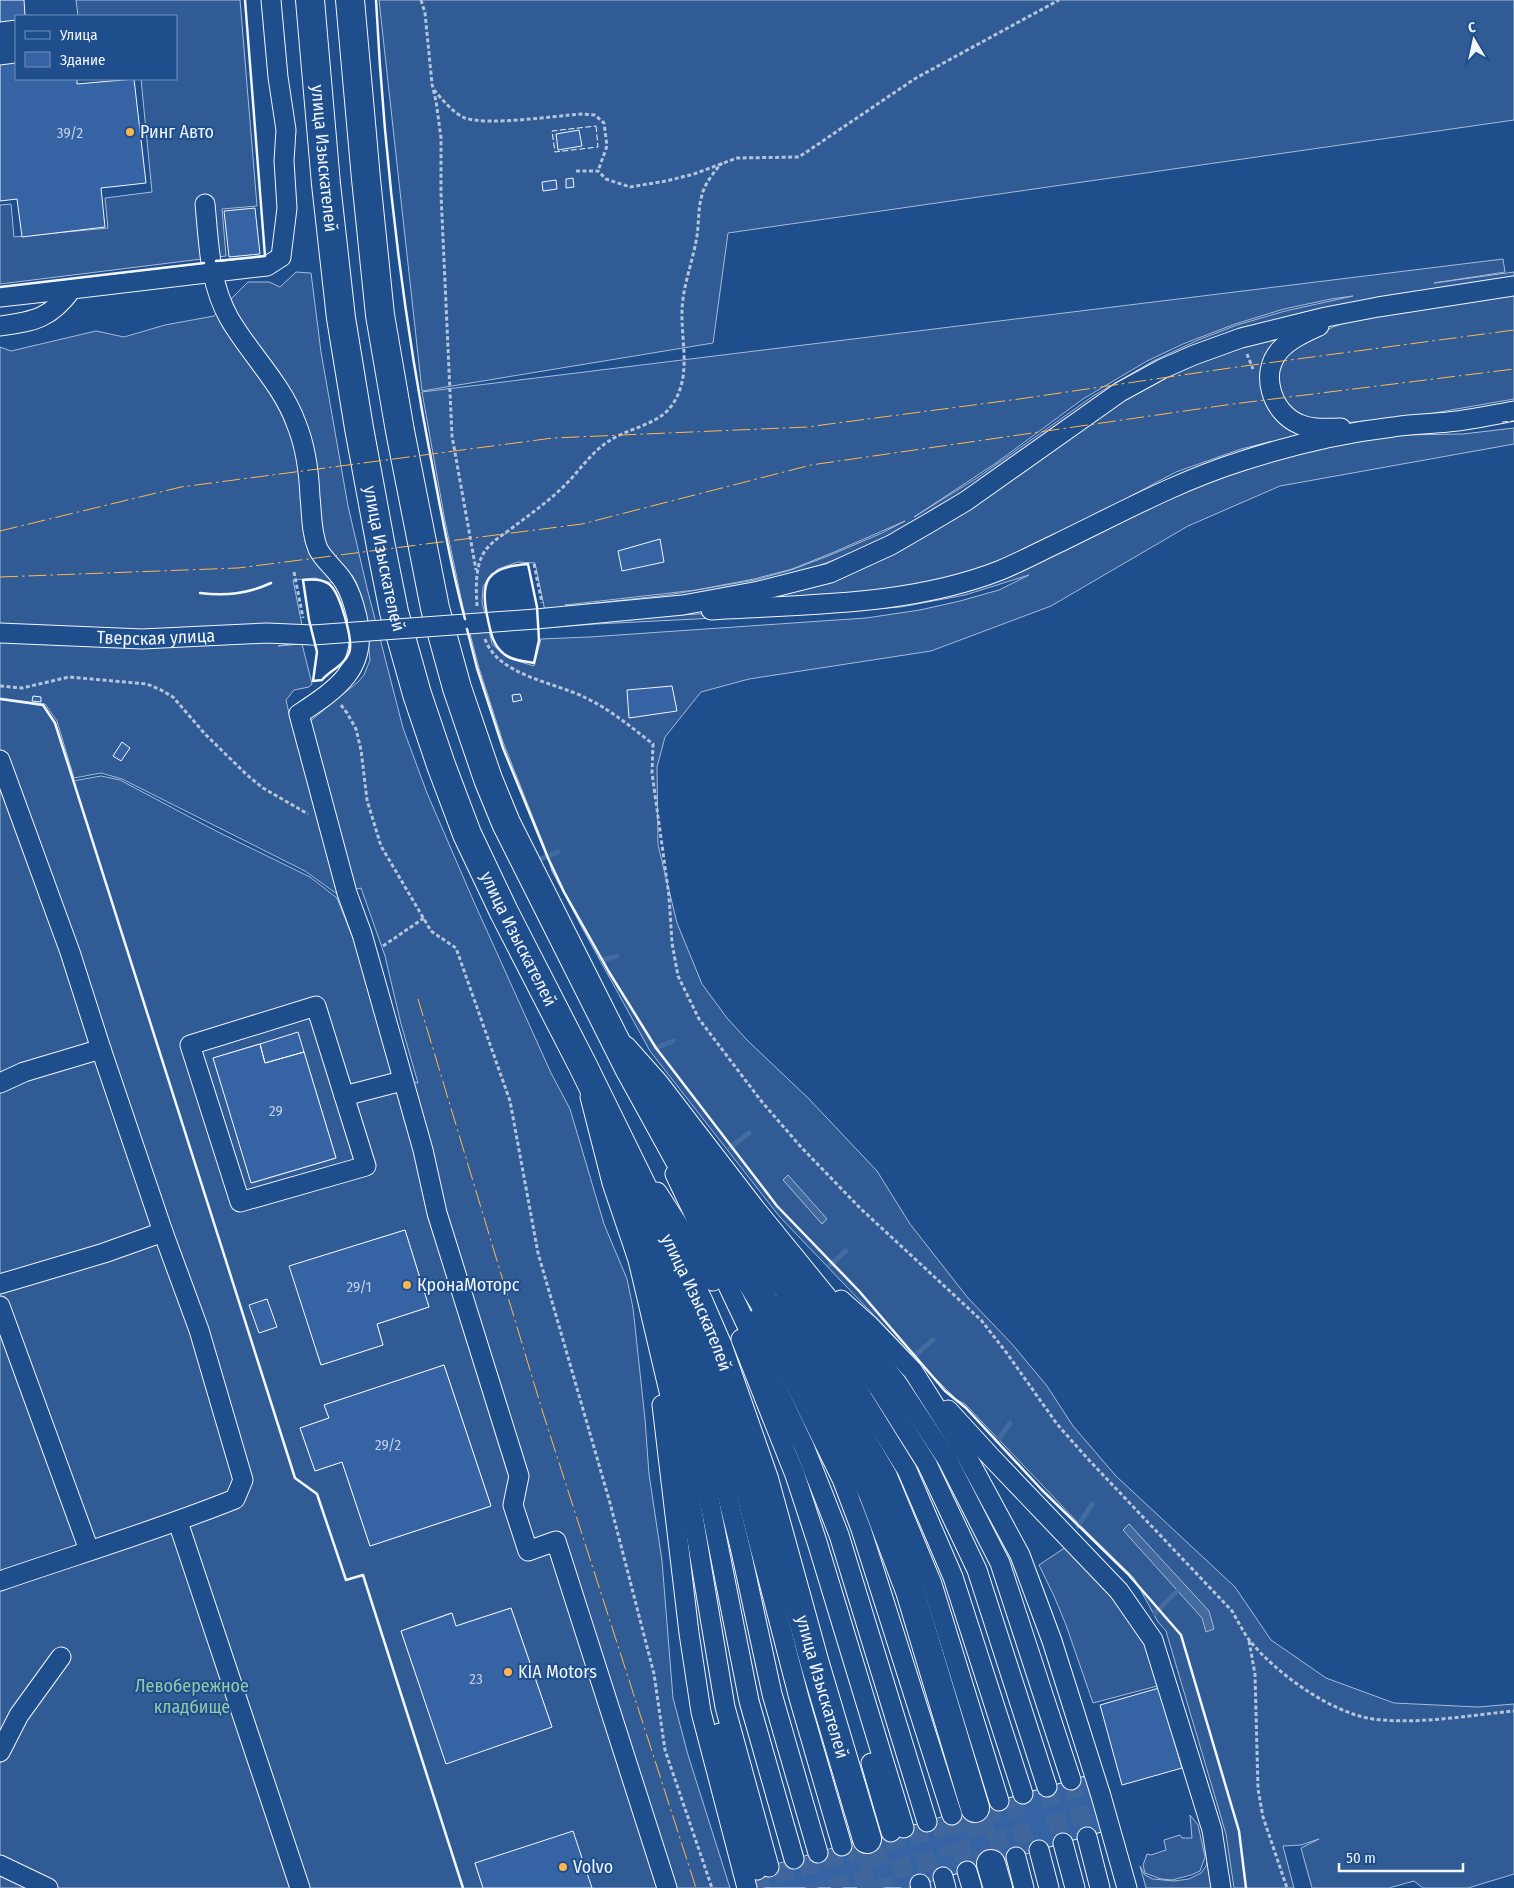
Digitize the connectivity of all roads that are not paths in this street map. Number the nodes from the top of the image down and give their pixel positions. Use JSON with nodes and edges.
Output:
{"nodes":[{"id":1,"x":271,"y":0,"type":"edge"},
{"id":2,"x":310,"y":0,"type":"edge"},
{"id":3,"x":350,"y":0,"type":"edge"},
{"id":4,"x":205,"y":204,"type":"dead end"},
{"id":5,"x":211,"y":272,"type":"junction"},
{"id":6,"x":1514,"y":286,"type":"edge"},
{"id":7,"x":72,"y":289,"type":"junction"},
{"id":8,"x":0,"y":297,"type":"edge"},
{"id":9,"x":1378,"y":307,"type":"junction"},
{"id":10,"x":0,"y":326,"type":"edge"},
{"id":11,"x":1514,"y":411,"type":"edge"},
{"id":12,"x":1394,"y":426,"type":"junction"},
{"id":13,"x":540,"y":614,"type":"junction"},
{"id":14,"x":0,"y":633,"type":"edge"},
{"id":15,"x":0,"y":760,"type":"edge"},
{"id":16,"x":609,"y":1026,"type":"junction"},
{"id":17,"x":100,"y":1049,"type":"junction"},
{"id":18,"x":583,"y":1066,"type":"junction"},
{"id":19,"x":402,"y":1081,"type":"junction"},
{"id":20,"x":0,"y":1083,"type":"edge"},
{"id":21,"x":344,"y":1096,"type":"junction"},
{"id":22,"x":674,"y":1160,"type":"junction"},
{"id":23,"x":729,"y":1224,"type":"junction"},
{"id":24,"x":162,"y":1232,"type":"junction"},
{"id":25,"x":790,"y":1251,"type":"junction"},
{"id":26,"x":817,"y":1279,"type":"junction"},
{"id":27,"x":0,"y":1284,"type":"edge"},
{"id":28,"x":652,"y":1286,"type":"junction"},
{"id":29,"x":0,"y":1306,"type":"edge"},
{"id":30,"x":783,"y":1321,"type":"junction"},
{"id":31,"x":723,"y":1344,"type":"junction"},
{"id":32,"x":657,"y":1362,"type":"junction"},
{"id":33,"x":912,"y":1371,"type":"junction"},
{"id":34,"x":178,"y":1522,"type":"junction"},
{"id":35,"x":834,"y":1537,"type":"junction"},
{"id":36,"x":89,"y":1550,"type":"junction"},
{"id":37,"x":0,"y":1582,"type":"edge"},
{"id":38,"x":61,"y":1657,"type":"dead end"},
{"id":39,"x":0,"y":1752,"type":"edge"},
{"id":40,"x":921,"y":1823,"type":"junction"},
{"id":41,"x":0,"y":1865,"type":"edge"},
{"id":42,"x":987,"y":1869,"type":"edge"},
{"id":43,"x":48,"y":1888,"type":"edge"},
{"id":44,"x":300,"y":1888,"type":"edge"},
{"id":45,"x":667,"y":1888,"type":"edge"},
{"id":46,"x":747,"y":1888,"type":"tunnel mouth"},
{"id":47,"x":1011,"y":1888,"type":"edge"},
{"id":48,"x":1024,"y":1888,"type":"edge"},
{"id":49,"x":1037,"y":1888,"type":"edge"},
{"id":50,"x":1049,"y":1888,"type":"edge"},
{"id":51,"x":1062,"y":1888,"type":"edge"},
{"id":52,"x":1075,"y":1888,"type":"edge"},
{"id":53,"x":1088,"y":1888,"type":"edge"},
{"id":54,"x":1100,"y":1888,"type":"edge"},
{"id":55,"x":1114,"y":1888,"type":"edge"},
{"id":56,"x":1127,"y":1888,"type":"edge"},
{"id":57,"x":1221,"y":1888,"type":"edge"}],
"edges":[{"from":1,"to":5,"type":"street"},
{"from":2,"to":18,"type":"highway","name":"улица Изыскателей"},
{"from":3,"to":16,"type":"highway"},
{"from":4,"to":5,"type":"street"},
{"from":5,"to":7,"type":"street"},
{"from":5,"to":19,"type":"street"},
{"from":6,"to":9,"type":"street"},
{"from":7,"to":8,"type":"street"},
{"from":7,"to":10,"type":"street"},
{"from":9,"to":12,"type":"street"},
{"from":9,"to":13,"type":"street"},
{"from":11,"to":12,"type":"street"},
{"from":12,"to":13,"type":"street"},
{"from":13,"to":14,"type":"street","name":"Тверская улица","bridge":true},
{"from":15,"to":17,"type":"street"},
{"from":16,"to":22,"type":"highway"},
{"from":16,"to":25,"type":"street"},
{"from":16,"to":40,"type":"street"},
{"from":17,"to":20,"type":"street"},
{"from":17,"to":24,"type":"street"},
{"from":18,"to":28,"type":"street"},
{"from":18,"to":31,"type":"highway","name":"улица Изыскателей"},
{"from":18,"to":31,"type":"street"},
{"from":19,"to":21,"type":"street"},
{"from":19,"to":45,"type":"street"},
{"from":21,"to":21,"type":"street"},
{"from":22,"to":23,"type":"street"},
{"from":22,"to":30,"type":"highway"},
{"from":22,"to":31,"type":"street"},
{"from":22,"to":35,"type":"street"},
{"from":23,"to":30,"type":"street"},
{"from":23,"to":40,"type":"street"},
{"from":24,"to":27,"type":"street"},
{"from":24,"to":34,"type":"street"},
{"from":25,"to":26,"type":"street"},
{"from":25,"to":40,"type":"street"},
{"from":26,"to":33,"type":"street"},
{"from":26,"to":40,"type":"street"},
{"from":28,"to":32,"type":"street"},
{"from":28,"to":40,"type":"street"},
{"from":28,"to":40,"type":"street"},
{"from":29,"to":36,"type":"street"},
{"from":30,"to":40,"type":"highway"},
{"from":30,"to":40,"type":"street"},
{"from":31,"to":35,"type":"street"},
{"from":31,"to":35,"type":"street"},
{"from":31,"to":40,"type":"highway","name":"улица Изыскателей"},
{"from":31,"to":40,"type":"street"},
{"from":32,"to":40,"type":"street"},
{"from":32,"to":46,"type":"street"},
{"from":33,"to":56,"type":"street"},
{"from":33,"to":57,"type":"street"},
{"from":34,"to":36,"type":"street"},
{"from":34,"to":44,"type":"street"},
{"from":35,"to":40,"type":"street"},
{"from":35,"to":40,"type":"street"},
{"from":35,"to":40,"type":"street"},
{"from":35,"to":40,"type":"street"},
{"from":36,"to":37,"type":"street"},
{"from":38,"to":39,"type":"street"},
{"from":41,"to":43,"type":"street"},
{"from":42,"to":47,"type":"street"},
{"from":42,"to":48,"type":"street"},
{"from":42,"to":49,"type":"street"},
{"from":42,"to":50,"type":"street"},
{"from":42,"to":51,"type":"street"},
{"from":42,"to":52,"type":"street"},
{"from":42,"to":53,"type":"street"},
{"from":42,"to":54,"type":"street"},
{"from":42,"to":55,"type":"street"}]}
